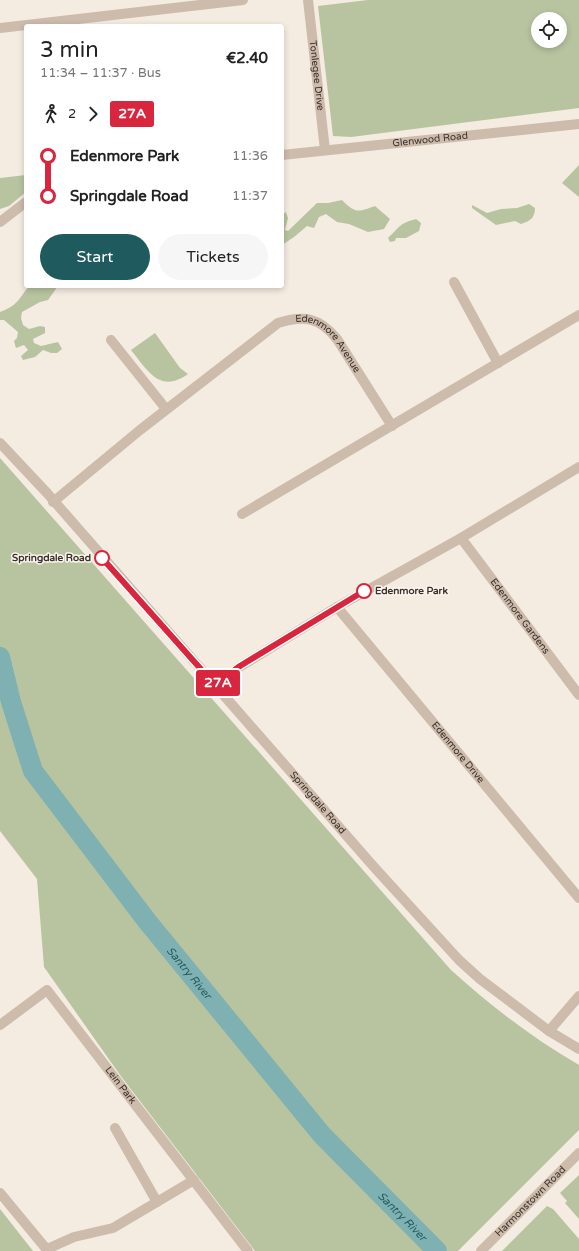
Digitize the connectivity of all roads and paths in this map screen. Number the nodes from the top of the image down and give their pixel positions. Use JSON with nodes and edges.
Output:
{"nodes":[{"id":1,"x":243,"y":0,"type":"edge"},
{"id":2,"x":308,"y":0,"type":"edge"},
{"id":3,"x":35,"y":24,"type":"edge"},
{"id":4,"x":24,"y":25,"type":"edge"},
{"id":5,"x":0,"y":28,"type":"edge"},
{"id":6,"x":579,"y":124,"type":"edge"},
{"id":7,"x":325,"y":150,"type":"junction"},
{"id":8,"x":284,"y":155,"type":"edge"},
{"id":9,"x":24,"y":204,"type":"edge"},
{"id":10,"x":0,"y":222,"type":"edge"},
{"id":11,"x":454,"y":282,"type":"dead end"},
{"id":12,"x":579,"y":315,"type":"edge"},
{"id":13,"x":111,"y":340,"type":"dead end"},
{"id":14,"x":498,"y":363,"type":"junction"},
{"id":15,"x":166,"y":410,"type":"junction"},
{"id":16,"x":392,"y":426,"type":"junction"},
{"id":17,"x":0,"y":443,"type":"edge"},
{"id":18,"x":579,"y":467,"type":"edge"},
{"id":19,"x":53,"y":502,"type":"junction"},
{"id":20,"x":242,"y":514,"type":"dead end"},
{"id":21,"x":461,"y":538,"type":"junction"},
{"id":22,"x":337,"y":607,"type":"junction"},
{"id":23,"x":215,"y":685,"type":"junction"},
{"id":24,"x":579,"y":695,"type":"edge"},
{"id":25,"x":579,"y":898,"type":"edge"},
{"id":26,"x":579,"y":996,"type":"edge"},
{"id":27,"x":0,"y":1025,"type":"edge"},
{"id":28,"x":549,"y":1031,"type":"junction"},
{"id":29,"x":579,"y":1049,"type":"edge"},
{"id":30,"x":115,"y":1128,"type":"dead end"},
{"id":31,"x":579,"y":1152,"type":"edge"},
{"id":32,"x":194,"y":1180,"type":"junction"},
{"id":33,"x":0,"y":1193,"type":"edge"},
{"id":34,"x":157,"y":1202,"type":"junction"},
{"id":35,"x":48,"y":1250,"type":"edge"},
{"id":36,"x":248,"y":1251,"type":"edge"},
{"id":37,"x":481,"y":1251,"type":"edge"}],
"edges":[{"from":1,"to":3,"type":"street"},
{"from":2,"to":7,"type":"street","name":"Tonlegee Drive"},
{"from":4,"to":5,"type":"street"},
{"from":6,"to":7,"type":"street","name":"Glenwood Road"},
{"from":7,"to":8,"type":"street","name":"Glenwood Road"},
{"from":9,"to":10,"type":"street"},
{"from":11,"to":14,"type":"street"},
{"from":12,"to":14,"type":"street"},
{"from":13,"to":15,"type":"street"},
{"from":14,"to":16,"type":"street"},
{"from":15,"to":16,"type":"street","name":"Edenmore Avenue"},
{"from":15,"to":19,"type":"street","name":"Edenmore Avenue"},
{"from":16,"to":20,"type":"street"},
{"from":17,"to":19,"type":"street","name":"Springdale Road"},
{"from":18,"to":21,"type":"street"},
{"from":19,"to":23,"type":"street","name":"Springdale Road"},
{"from":21,"to":22,"type":"street"},
{"from":21,"to":24,"type":"street","name":"Edenmore Gardens"},
{"from":22,"to":23,"type":"street"},
{"from":22,"to":25,"type":"street","name":"Edenmore Drive"},
{"from":23,"to":28,"type":"street","name":"Springdale Road"},
{"from":26,"to":28,"type":"street"},
{"from":27,"to":32,"type":"street","name":"Lein Park"},
{"from":28,"to":29,"type":"street","name":"Springdale Road"},
{"from":30,"to":34,"type":"street"},
{"from":31,"to":37,"type":"street","name":"Harmonstown Road"},
{"from":32,"to":34,"type":"street"},
{"from":32,"to":36,"type":"street","name":"Lein Park"},
{"from":33,"to":35,"type":"street"},
{"from":34,"to":35,"type":"street"}]}
